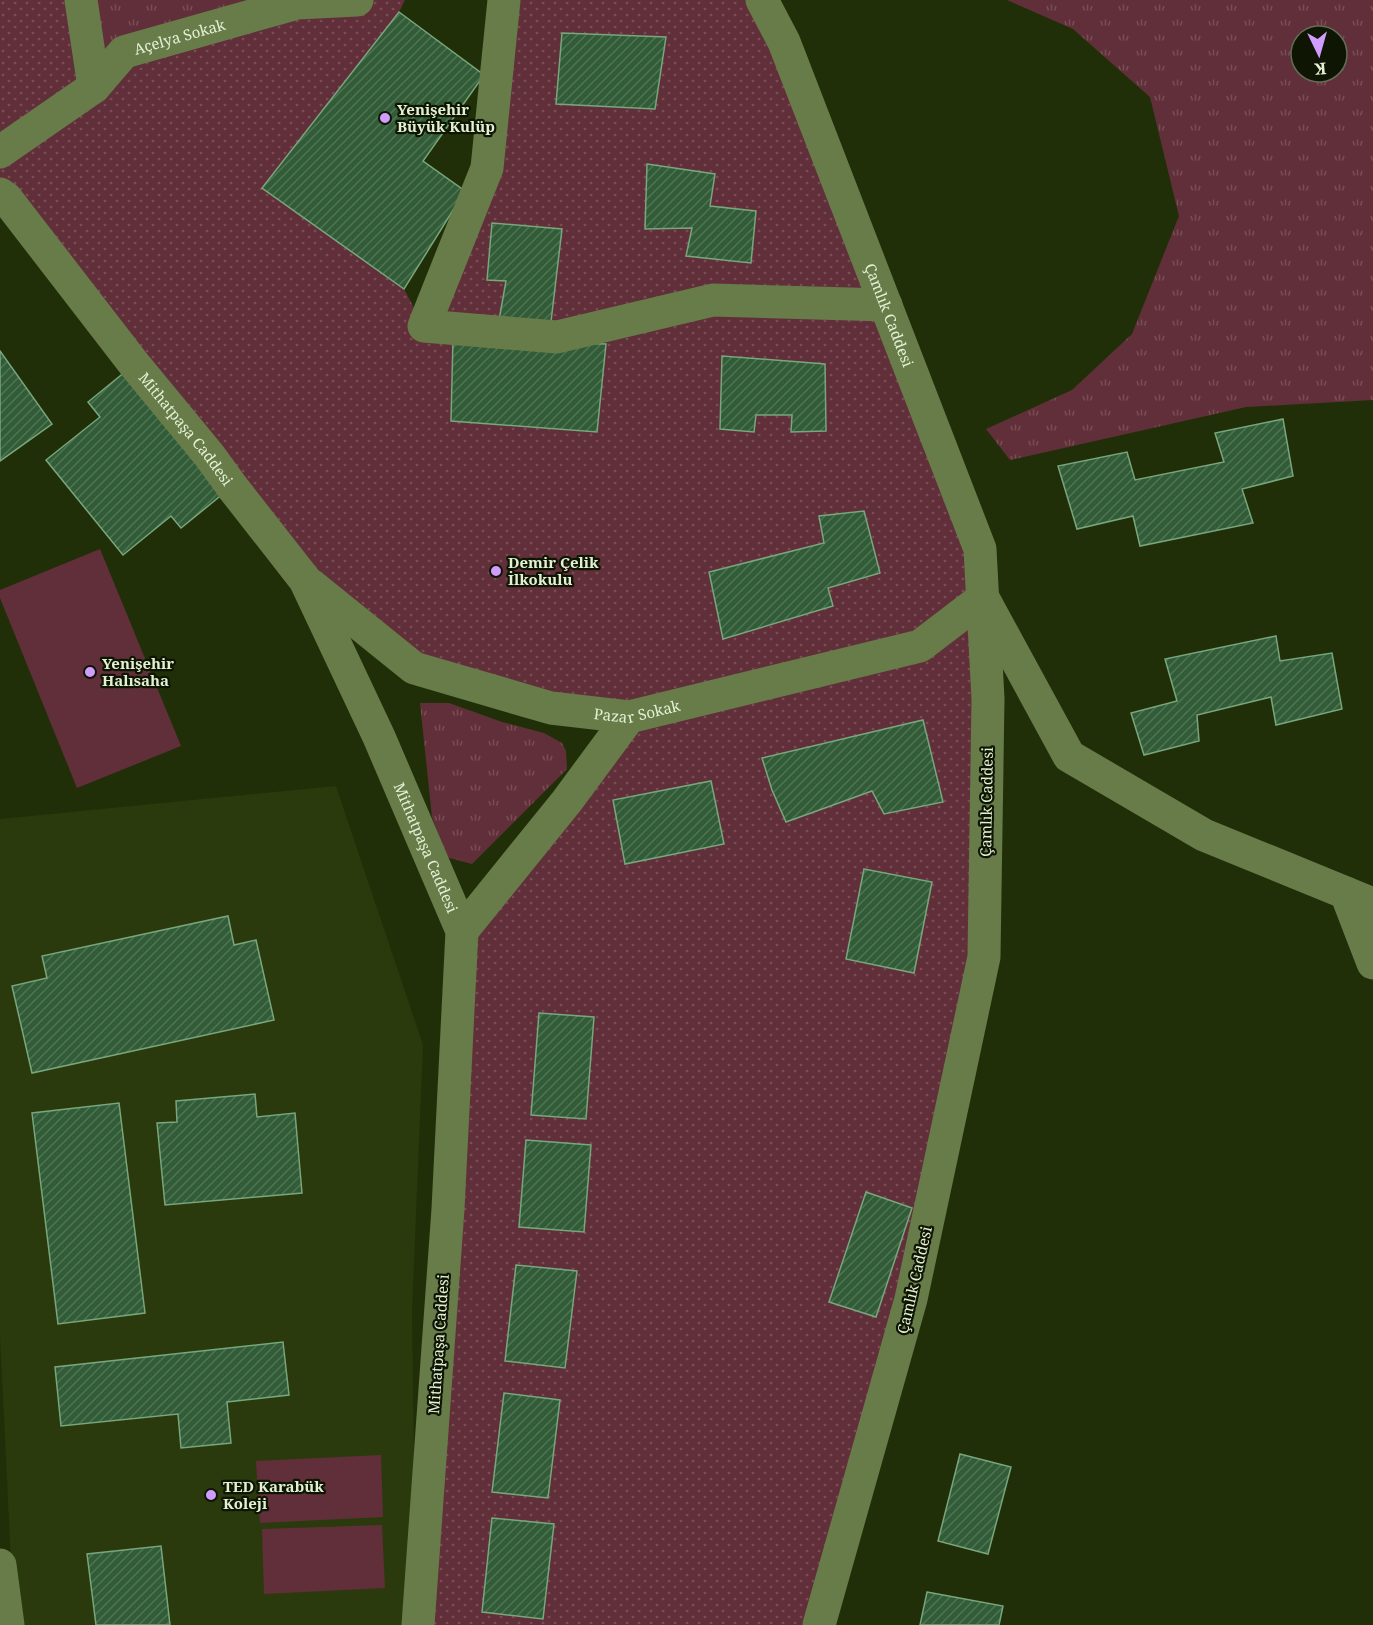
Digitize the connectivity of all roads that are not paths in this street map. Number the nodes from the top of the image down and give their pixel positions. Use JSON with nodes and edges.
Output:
{"nodes":[{"id":1,"x":81,"y":0,"type":"edge"},
{"id":2,"x":357,"y":0,"type":"edge"},
{"id":3,"x":504,"y":0,"type":"edge"},
{"id":4,"x":762,"y":0,"type":"edge"},
{"id":5,"x":94,"y":87,"type":"junction"},
{"id":6,"x":0,"y":152,"type":"edge"},
{"id":7,"x":0,"y":194,"type":"edge"},
{"id":8,"x":886,"y":305,"type":"junction"},
{"id":9,"x":305,"y":580,"type":"junction"},
{"id":10,"x":983,"y":598,"type":"junction"},
{"id":11,"x":629,"y":717,"type":"junction"},
{"id":12,"x":1359,"y":898,"type":"edge"},
{"id":13,"x":462,"y":931,"type":"junction"},
{"id":14,"x":1373,"y":963,"type":"edge"},
{"id":15,"x":0,"y":1565,"type":"edge"},
{"id":16,"x":8,"y":1625,"type":"edge"},
{"id":17,"x":418,"y":1625,"type":"edge"},
{"id":18,"x":819,"y":1625,"type":"edge"}],
"edges":[{"from":1,"to":5,"type":"street"},
{"from":2,"to":5,"type":"street","name":"Açelya Sokak"},
{"from":3,"to":8,"type":"street"},
{"from":4,"to":8,"type":"street","name":"Çamlık Caddesi"},
{"from":5,"to":6,"type":"street","name":"Açelya Sokak"},
{"from":7,"to":9,"type":"street","name":"Mithatpaşa Caddesi"},
{"from":8,"to":10,"type":"street","name":"Çamlık Caddesi"},
{"from":9,"to":11,"type":"street","name":"Pazar Sokak"},
{"from":9,"to":13,"type":"street","name":"Mithatpaşa Caddesi"},
{"from":10,"to":11,"type":"street","name":"Pazar Sokak"},
{"from":10,"to":12,"type":"street"},
{"from":10,"to":18,"type":"street","name":"Çamlık Caddesi"},
{"from":11,"to":13,"type":"street"},
{"from":12,"to":14,"type":"street"},
{"from":13,"to":17,"type":"street","name":"Mithatpaşa Caddesi"},
{"from":15,"to":16,"type":"street"}]}
